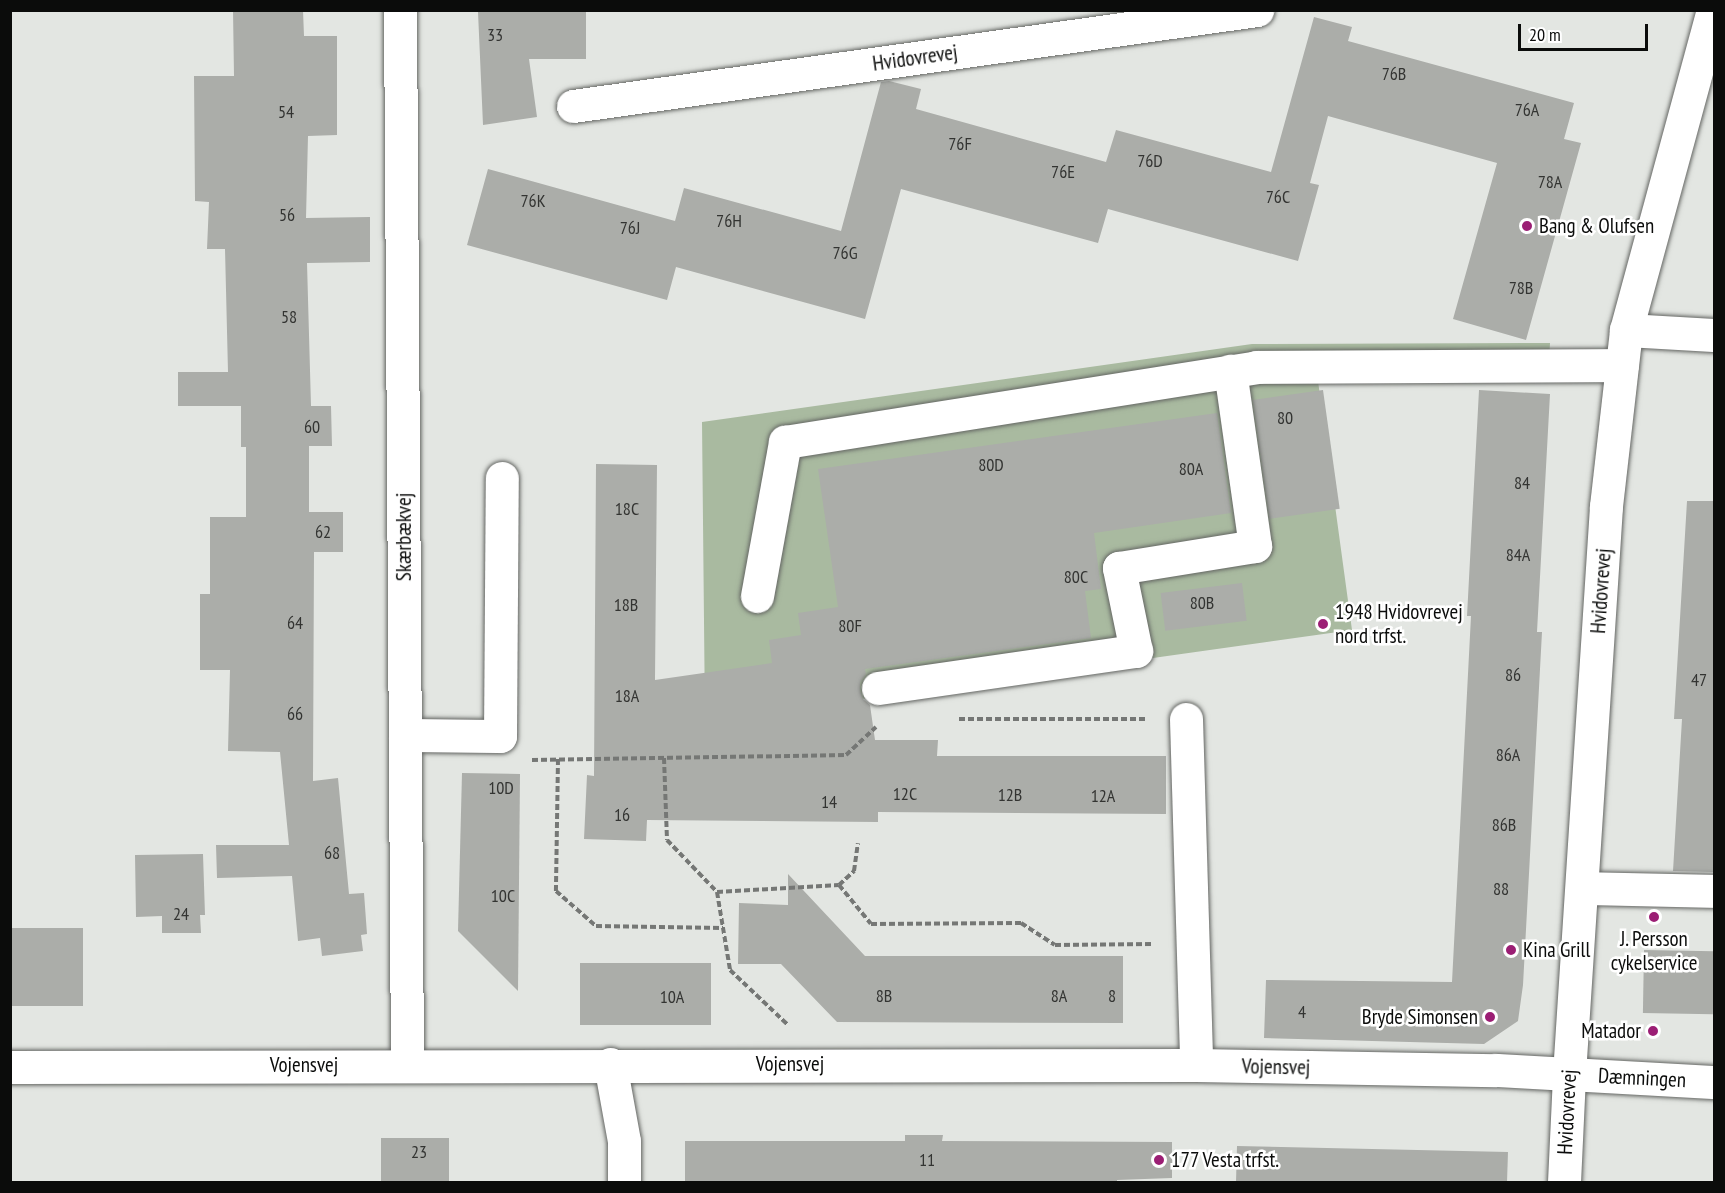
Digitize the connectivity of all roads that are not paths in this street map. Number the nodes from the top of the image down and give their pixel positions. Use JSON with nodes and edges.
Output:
{"nodes":[{"id":1,"x":400,"y":10,"type":"edge"},
{"id":2,"x":1257,"y":10,"type":"edge"},
{"id":3,"x":1713,"y":10,"type":"edge"},
{"id":4,"x":573,"y":106,"type":"dead end"},
{"id":5,"x":1626,"y":330,"type":"junction"},
{"id":6,"x":1714,"y":334,"type":"edge"},
{"id":7,"x":1622,"y":365,"type":"junction"},
{"id":8,"x":1230,"y":371,"type":"junction"},
{"id":9,"x":502,"y":478,"type":"dead end"},
{"id":10,"x":757,"y":596,"type":"dead end"},
{"id":11,"x":878,"y":688,"type":"dead end"},
{"id":12,"x":1186,"y":719,"type":"road end"},
{"id":13,"x":405,"y":735,"type":"junction"},
{"id":14,"x":1582,"y":888,"type":"junction"},
{"id":15,"x":1714,"y":891,"type":"edge"},
{"id":16,"x":407,"y":1065,"type":"junction"},
{"id":17,"x":610,"y":1065,"type":"junction"},
{"id":18,"x":1196,"y":1065,"type":"junction"},
{"id":19,"x":10,"y":1067,"type":"edge"},
{"id":20,"x":1569,"y":1074,"type":"junction"},
{"id":21,"x":1714,"y":1082,"type":"edge"},
{"id":22,"x":624,"y":1182,"type":"edge"},
{"id":23,"x":1564,"y":1182,"type":"edge"}],
"edges":[{"from":1,"to":13,"type":"street","name":"Skærbækvej"},
{"from":2,"to":4,"type":"street","name":"Hvidovrevej"},
{"from":3,"to":5,"type":"street","name":"Hvidovrevej"},
{"from":5,"to":6,"type":"street"},
{"from":5,"to":7,"type":"street","name":"Hvidovrevej"},
{"from":7,"to":8,"type":"street"},
{"from":7,"to":14,"type":"street","name":"Hvidovrevej"},
{"from":8,"to":10,"type":"street"},
{"from":8,"to":11,"type":"street"},
{"from":9,"to":13,"type":"street"},
{"from":12,"to":18,"type":"street"},
{"from":13,"to":16,"type":"street","name":"Skærbækvej"},
{"from":14,"to":15,"type":"street"},
{"from":14,"to":20,"type":"street","name":"Hvidovrevej"},
{"from":16,"to":17,"type":"street","name":"Vojensvej"},
{"from":16,"to":19,"type":"street","name":"Vojensvej"},
{"from":17,"to":18,"type":"street","name":"Vojensvej"},
{"from":17,"to":22,"type":"street"},
{"from":18,"to":20,"type":"street","name":"Vojensvej"},
{"from":20,"to":21,"type":"street","name":"Dæmningen"},
{"from":20,"to":23,"type":"street","name":"Hvidovrevej"}]}
